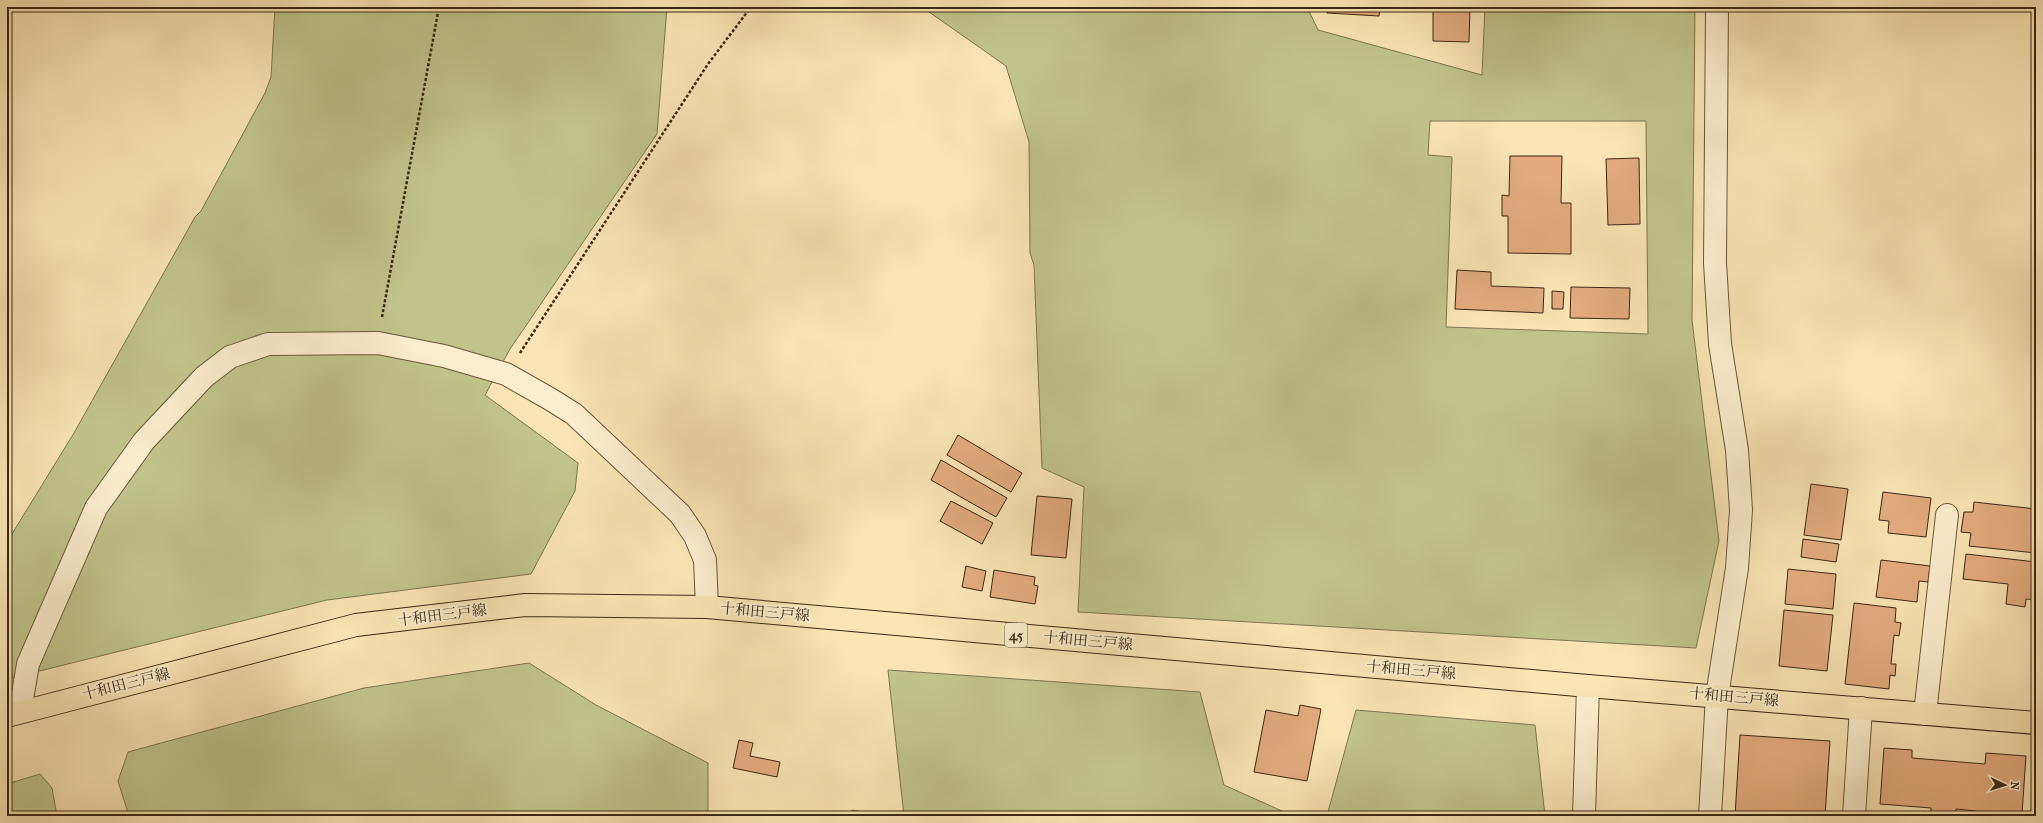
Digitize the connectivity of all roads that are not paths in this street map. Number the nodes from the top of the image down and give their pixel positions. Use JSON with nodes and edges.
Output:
{"nodes":[{"id":1,"x":1717,"y":7,"type":"edge"},
{"id":2,"x":1947,"y":515,"type":"dead end"},
{"id":3,"x":707,"y":607,"type":"junction"},
{"id":4,"x":1588,"y":686,"type":"junction"},
{"id":5,"x":1716,"y":696,"type":"junction"},
{"id":6,"x":1861,"y":708,"type":"junction"},
{"id":7,"x":14,"y":714,"type":"edge"},
{"id":8,"x":1925,"y":714,"type":"junction"},
{"id":9,"x":2036,"y":723,"type":"edge"},
{"id":10,"x":1584,"y":816,"type":"edge"},
{"id":11,"x":1710,"y":816,"type":"edge"},
{"id":12,"x":1854,"y":816,"type":"edge"}],
"edges":[{"from":1,"to":5,"type":"street"},
{"from":2,"to":8,"type":"street"},
{"from":3,"to":4,"type":"main road","name":"十和田三戸線","number":"45"},
{"from":3,"to":7,"type":"main road","name":"十和田三戸線","number":"45"},
{"from":3,"to":7,"type":"street"},
{"from":4,"to":5,"type":"main road","name":"十和田三戸線","number":"45"},
{"from":4,"to":10,"type":"street"},
{"from":5,"to":6,"type":"main road","name":"十和田三戸線","number":"45"},
{"from":5,"to":11,"type":"street"},
{"from":6,"to":8,"type":"main road","name":"十和田三戸線","number":"45"},
{"from":6,"to":12,"type":"street"},
{"from":8,"to":9,"type":"main road","name":"十和田三戸線","number":"45"}]}
